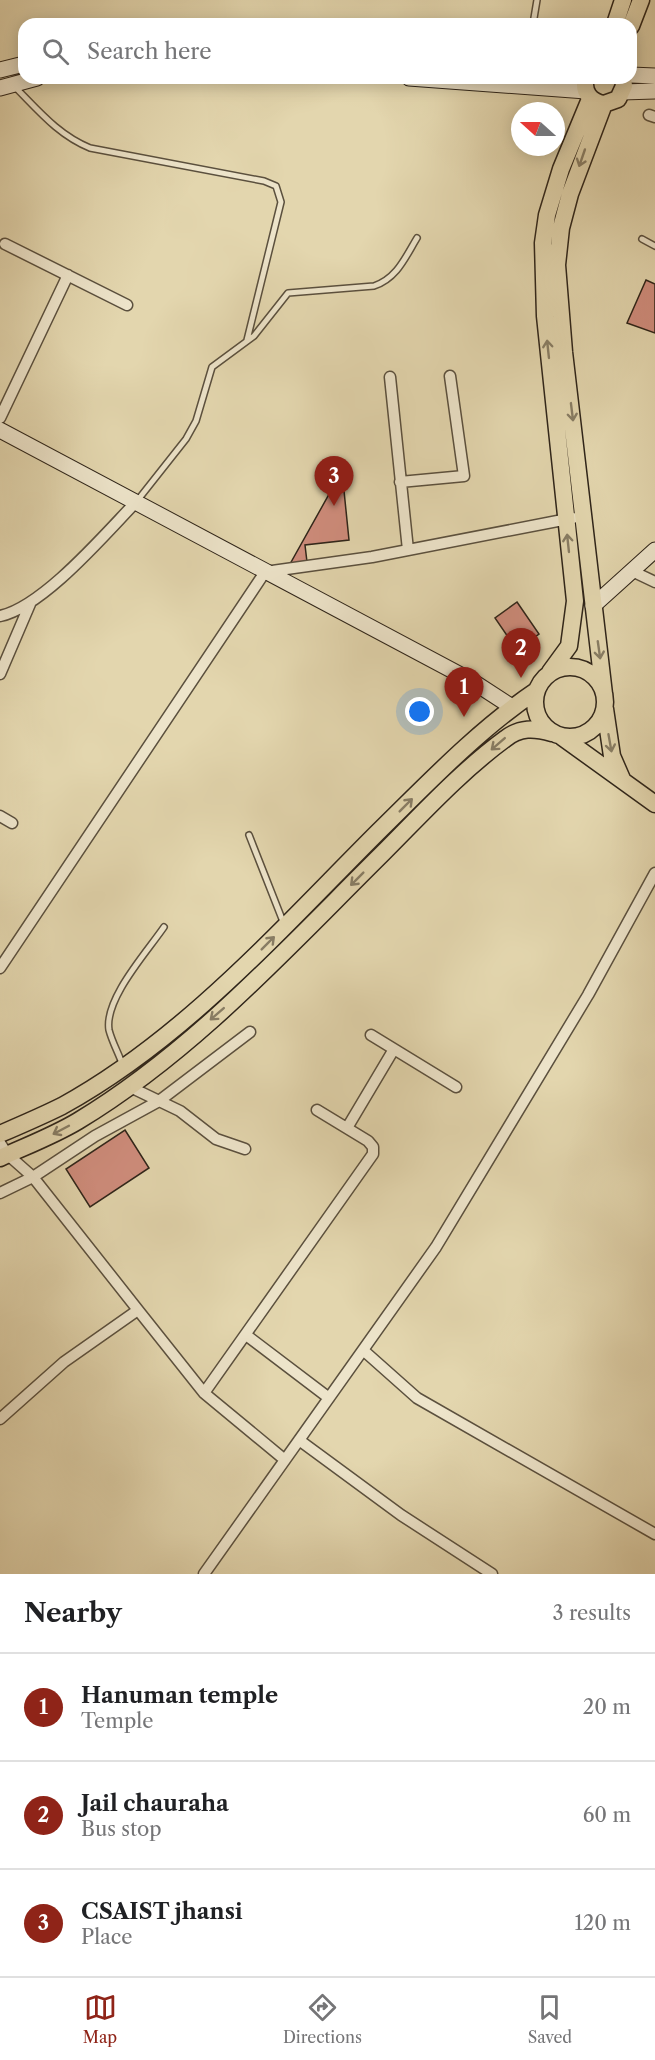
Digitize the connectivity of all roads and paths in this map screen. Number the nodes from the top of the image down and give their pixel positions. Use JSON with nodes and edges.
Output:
{"nodes":[{"id":1,"x":537,"y":0,"type":"edge"},
{"id":2,"x":623,"y":0,"type":"edge"},
{"id":3,"x":640,"y":0,"type":"edge"},
{"id":4,"x":534,"y":18,"type":"edge"},
{"id":5,"x":617,"y":18,"type":"edge"},
{"id":6,"x":634,"y":18,"type":"edge"},
{"id":7,"x":18,"y":66,"type":"edge"},
{"id":8,"x":0,"y":70,"type":"edge"},
{"id":9,"x":637,"y":75,"type":"edge"},
{"id":10,"x":655,"y":76,"type":"edge"},
{"id":11,"x":482,"y":84,"type":"edge"},
{"id":12,"x":623,"y":85,"type":"edge"},
{"id":13,"x":6,"y":86,"type":"edge"},
{"id":14,"x":655,"y":91,"type":"edge"},
{"id":15,"x":591,"y":93,"type":"edge"},
{"id":16,"x":417,"y":238,"type":"dead end"},
{"id":17,"x":642,"y":239,"type":"dead end"},
{"id":18,"x":5,"y":244,"type":"dead end"},
{"id":19,"x":655,"y":246,"type":"edge"},
{"id":20,"x":68,"y":275,"type":"junction"},
{"id":21,"x":127,"y":304,"type":"dead end"},
{"id":22,"x":247,"y":340,"type":"junction"},
{"id":23,"x":450,"y":376,"type":"dead end"},
{"id":24,"x":390,"y":377,"type":"dead end"},
{"id":25,"x":0,"y":418,"type":"edge"},
{"id":26,"x":0,"y":430,"type":"edge"},
{"id":27,"x":400,"y":482,"type":"junction"},
{"id":28,"x":136,"y":502,"type":"junction"},
{"id":29,"x":586,"y":516,"type":"junction"},
{"id":30,"x":566,"y":519,"type":"junction"},
{"id":31,"x":408,"y":550,"type":"junction"},
{"id":32,"x":655,"y":550,"type":"edge"},
{"id":33,"x":266,"y":572,"type":"junction"},
{"id":34,"x":634,"y":572,"type":"junction"},
{"id":35,"x":655,"y":582,"type":"edge"},
{"id":36,"x":30,"y":604,"type":"junction"},
{"id":37,"x":593,"y":606,"type":"junction"},
{"id":38,"x":0,"y":616,"type":"edge"},
{"id":39,"x":550,"y":672,"type":"junction"},
{"id":40,"x":0,"y":674,"type":"edge"},
{"id":41,"x":536,"y":691,"type":"junction"},
{"id":42,"x":605,"y":699,"type":"junction"},
{"id":43,"x":512,"y":707,"type":"junction"},
{"id":44,"x":557,"y":735,"type":"junction"},
{"id":45,"x":622,"y":780,"type":"junction"},
{"id":46,"x":655,"y":804,"type":"edge"},
{"id":47,"x":0,"y":816,"type":"edge"},
{"id":48,"x":12,"y":823,"type":"dead end"},
{"id":49,"x":249,"y":835,"type":"dead end"},
{"id":50,"x":655,"y":873,"type":"edge"},
{"id":51,"x":285,"y":926,"type":"junction"},
{"id":52,"x":164,"y":927,"type":"dead end"},
{"id":53,"x":1,"y":965,"type":"edge"},
{"id":54,"x":250,"y":1032,"type":"dead end"},
{"id":55,"x":371,"y":1035,"type":"dead end"},
{"id":56,"x":394,"y":1049,"type":"junction"},
{"id":57,"x":123,"y":1066,"type":"junction"},
{"id":58,"x":128,"y":1086,"type":"junction"},
{"id":59,"x":456,"y":1087,"type":"dead end"},
{"id":60,"x":159,"y":1101,"type":"junction"},
{"id":61,"x":317,"y":1110,"type":"dead end"},
{"id":62,"x":346,"y":1128,"type":"junction"},
{"id":63,"x":0,"y":1134,"type":"edge"},
{"id":64,"x":246,"y":1149,"type":"dead end"},
{"id":65,"x":2,"y":1152,"type":"edge"},
{"id":66,"x":33,"y":1177,"type":"junction"},
{"id":67,"x":0,"y":1193,"type":"edge"},
{"id":68,"x":138,"y":1310,"type":"junction"},
{"id":69,"x":246,"y":1335,"type":"junction"},
{"id":70,"x":363,"y":1350,"type":"junction"},
{"id":71,"x":204,"y":1393,"type":"junction"},
{"id":72,"x":329,"y":1398,"type":"junction"},
{"id":73,"x":0,"y":1419,"type":"edge"},
{"id":74,"x":299,"y":1440,"type":"junction"},
{"id":75,"x":285,"y":1460,"type":"junction"},
{"id":76,"x":655,"y":1534,"type":"edge"},
{"id":77,"x":204,"y":1574,"type":"edge"},
{"id":78,"x":492,"y":1574,"type":"edge"}],
"edges":[{"from":1,"to":4,"type":"lane"},
{"from":2,"to":5,"type":"main road"},
{"from":3,"to":6,"type":"main road"},
{"from":7,"to":8,"type":"street"},
{"from":9,"to":10,"type":"street"},
{"from":11,"to":15,"type":"street"},
{"from":12,"to":14,"type":"street"},
{"from":12,"to":15,"type":"main road"},
{"from":13,"to":22,"type":"lane"},
{"from":15,"to":29,"type":"main road","one_way":true},
{"from":30,"to":15,"type":"main road","one_way":true},
{"from":16,"to":22,"type":"lane"},
{"from":17,"to":19,"type":"lane"},
{"from":18,"to":20,"type":"street"},
{"from":20,"to":21,"type":"street"},
{"from":20,"to":25,"type":"street"},
{"from":22,"to":28,"type":"lane"},
{"from":23,"to":27,"type":"street"},
{"from":24,"to":27,"type":"street"},
{"from":26,"to":28,"type":"street"},
{"from":27,"to":31,"type":"street"},
{"from":28,"to":33,"type":"street"},
{"from":28,"to":36,"type":"street"},
{"from":29,"to":30,"type":"street"},
{"from":29,"to":37,"type":"main road"},
{"from":30,"to":31,"type":"street"},
{"from":39,"to":30,"type":"main road","one_way":true},
{"from":31,"to":33,"type":"street"},
{"from":32,"to":34,"type":"street"},
{"from":33,"to":43,"type":"street"},
{"from":33,"to":53,"type":"street"},
{"from":34,"to":35,"type":"street"},
{"from":34,"to":37,"type":"street"},
{"from":36,"to":38,"type":"street"},
{"from":36,"to":40,"type":"street"},
{"from":37,"to":42,"type":"main road","one_way":true},
{"from":39,"to":41,"type":"main road"},
{"from":39,"to":42,"type":"main road"},
{"from":41,"to":43,"type":"main road"},
{"from":41,"to":44,"type":"main road"},
{"from":42,"to":44,"type":"main road"},
{"from":42,"to":45,"type":"main road","one_way":true},
{"from":51,"to":43,"type":"main road","one_way":true},
{"from":44,"to":45,"type":"main road"},
{"from":44,"to":58,"type":"main road","one_way":true},
{"from":45,"to":46,"type":"main road"},
{"from":47,"to":48,"type":"street"},
{"from":49,"to":51,"type":"lane"},
{"from":50,"to":70,"type":"street"},
{"from":57,"to":51,"type":"main road","one_way":true},
{"from":52,"to":57,"type":"lane"},
{"from":54,"to":60,"type":"street"},
{"from":55,"to":56,"type":"street"},
{"from":56,"to":59,"type":"street"},
{"from":56,"to":62,"type":"street"},
{"from":57,"to":63,"type":"main road"},
{"from":58,"to":60,"type":"street"},
{"from":58,"to":65,"type":"main road","one_way":true},
{"from":60,"to":64,"type":"street"},
{"from":60,"to":66,"type":"street"},
{"from":61,"to":62,"type":"street"},
{"from":62,"to":69,"type":"street"},
{"from":65,"to":66,"type":"street"},
{"from":66,"to":67,"type":"street"},
{"from":66,"to":68,"type":"street"},
{"from":68,"to":71,"type":"street"},
{"from":68,"to":73,"type":"street"},
{"from":69,"to":71,"type":"street"},
{"from":69,"to":72,"type":"street"},
{"from":70,"to":72,"type":"street"},
{"from":70,"to":76,"type":"street"},
{"from":71,"to":75,"type":"street"},
{"from":72,"to":74,"type":"street"},
{"from":74,"to":75,"type":"street"},
{"from":74,"to":78,"type":"street"},
{"from":75,"to":77,"type":"street"}]}
